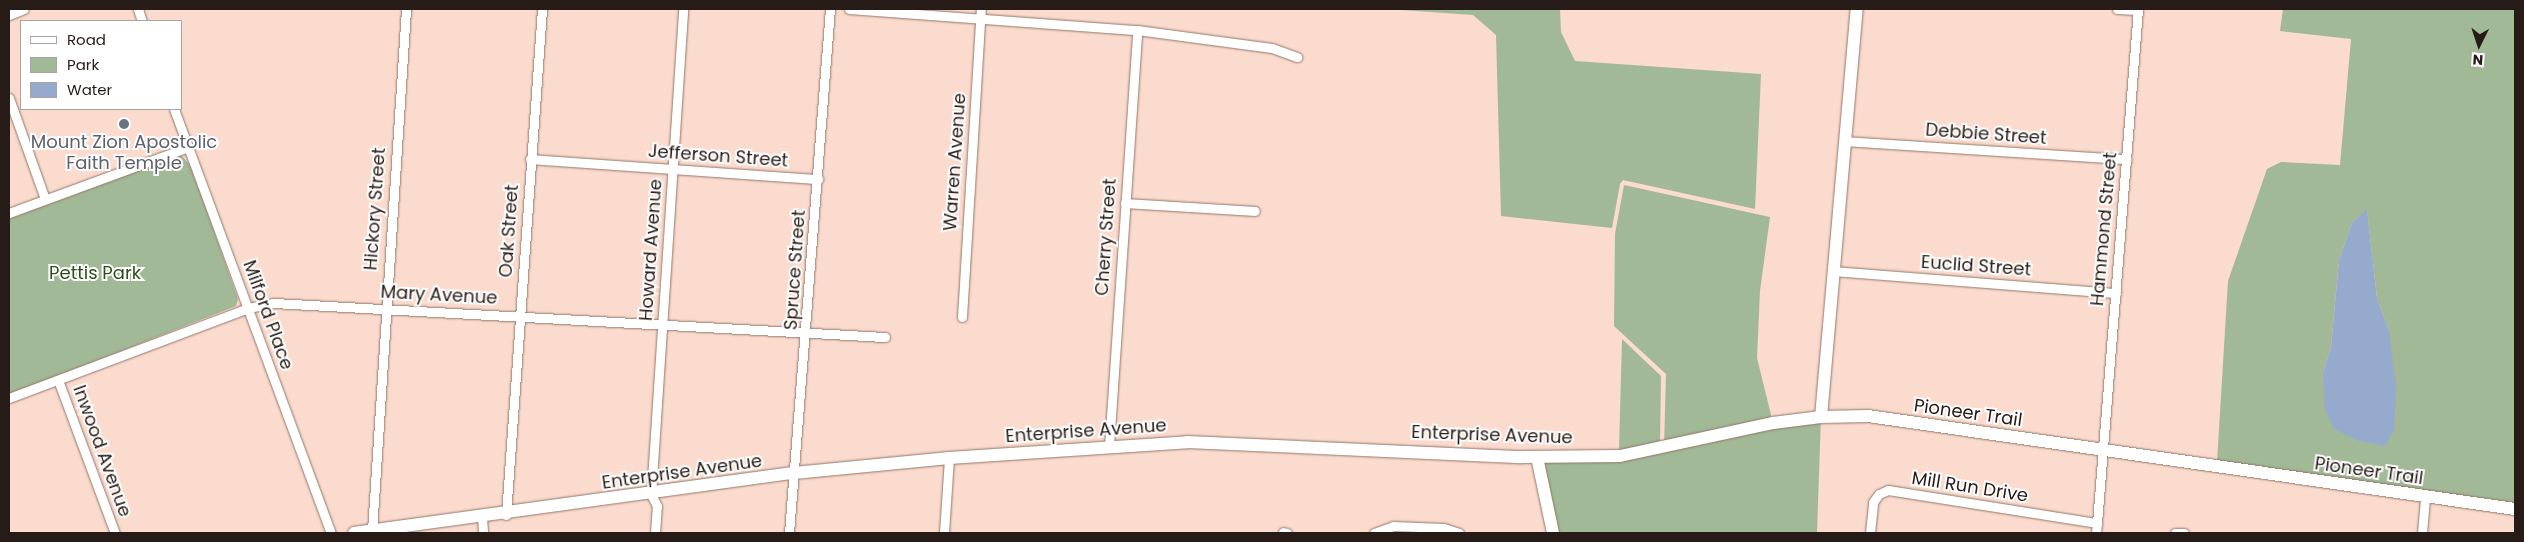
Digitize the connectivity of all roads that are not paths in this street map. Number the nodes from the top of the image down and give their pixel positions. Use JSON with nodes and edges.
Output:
{"nodes":[{"id":1,"x":24,"y":9,"type":"edge"},
{"id":2,"x":406,"y":9,"type":"edge"},
{"id":3,"x":542,"y":9,"type":"edge"},
{"id":4,"x":683,"y":9,"type":"edge"},
{"id":5,"x":830,"y":9,"type":"edge"},
{"id":6,"x":849,"y":9,"type":"edge"},
{"id":7,"x":981,"y":9,"type":"edge"},
{"id":8,"x":1856,"y":9,"type":"edge"},
{"id":9,"x":2116,"y":9,"type":"edge"},
{"id":10,"x":2138,"y":10,"type":"edge"},
{"id":11,"x":9,"y":15,"type":"edge"},
{"id":12,"x":980,"y":18,"type":"junction"},
{"id":13,"x":1137,"y":30,"type":"junction"},
{"id":14,"x":1297,"y":57,"type":"dead end"},
{"id":15,"x":9,"y":98,"type":"edge"},
{"id":16,"x":174,"y":110,"type":"edge"},
{"id":17,"x":1844,"y":141,"type":"junction"},
{"id":18,"x":188,"y":147,"type":"junction"},
{"id":19,"x":530,"y":159,"type":"junction"},
{"id":20,"x":2126,"y":159,"type":"junction"},
{"id":21,"x":673,"y":169,"type":"junction"},
{"id":22,"x":818,"y":179,"type":"junction"},
{"id":23,"x":45,"y":199,"type":"junction"},
{"id":24,"x":1125,"y":203,"type":"junction"},
{"id":25,"x":1255,"y":211,"type":"dead end"},
{"id":26,"x":9,"y":213,"type":"edge"},
{"id":27,"x":1834,"y":271,"type":"junction"},
{"id":28,"x":2116,"y":293,"type":"junction"},
{"id":29,"x":248,"y":308,"type":"junction"},
{"id":30,"x":384,"y":308,"type":"junction"},
{"id":31,"x":520,"y":316,"type":"junction"},
{"id":32,"x":962,"y":317,"type":"dead end"},
{"id":33,"x":662,"y":325,"type":"junction"},
{"id":34,"x":807,"y":331,"type":"junction"},
{"id":35,"x":885,"y":337,"type":"dead end"},
{"id":36,"x":58,"y":380,"type":"junction"},
{"id":37,"x":9,"y":398,"type":"edge"},
{"id":38,"x":1821,"y":417,"type":"junction"},
{"id":39,"x":1109,"y":446,"type":"junction"},
{"id":40,"x":2103,"y":451,"type":"junction"},
{"id":41,"x":1537,"y":457,"type":"junction"},
{"id":42,"x":950,"y":458,"type":"junction"},
{"id":43,"x":794,"y":473,"type":"junction"},
{"id":44,"x":651,"y":494,"type":"junction"},
{"id":45,"x":2425,"y":497,"type":"junction"},
{"id":46,"x":2515,"y":509,"type":"edge"},
{"id":47,"x":506,"y":515,"type":"junction"},
{"id":48,"x":482,"y":517,"type":"junction"},
{"id":49,"x":2097,"y":523,"type":"junction"},
{"id":50,"x":372,"y":531,"type":"junction"},
{"id":51,"x":115,"y":533,"type":"edge"},
{"id":52,"x":331,"y":533,"type":"edge"},
{"id":53,"x":354,"y":533,"type":"edge"},
{"id":54,"x":483,"y":533,"type":"edge"},
{"id":55,"x":655,"y":533,"type":"edge"},
{"id":56,"x":789,"y":533,"type":"edge"},
{"id":57,"x":944,"y":533,"type":"edge"},
{"id":58,"x":1374,"y":533,"type":"edge"},
{"id":59,"x":1459,"y":533,"type":"edge"},
{"id":60,"x":1553,"y":533,"type":"edge"},
{"id":61,"x":1870,"y":533,"type":"edge"},
{"id":62,"x":2096,"y":533,"type":"edge"},
{"id":63,"x":2175,"y":533,"type":"edge"},
{"id":64,"x":2184,"y":533,"type":"edge"},
{"id":65,"x":2422,"y":533,"type":"edge"}],
"edges":[{"from":1,"to":11,"type":"street"},
{"from":2,"to":30,"type":"street","name":"Hickory Street"},
{"from":3,"to":19,"type":"street","name":"Oak Street"},
{"from":4,"to":21,"type":"street","name":"Howard Avenue"},
{"from":5,"to":22,"type":"street","name":"Spruce Street"},
{"from":6,"to":12,"type":"street"},
{"from":7,"to":12,"type":"street","name":"Warren Avenue"},
{"from":8,"to":17,"type":"street"},
{"from":9,"to":10,"type":"street"},
{"from":10,"to":20,"type":"street","name":"Hammond Street"},
{"from":12,"to":13,"type":"street"},
{"from":12,"to":32,"type":"street","name":"Warren Avenue"},
{"from":13,"to":14,"type":"street"},
{"from":13,"to":24,"type":"street","name":"Cherry Street"},
{"from":15,"to":23,"type":"street"},
{"from":16,"to":18,"type":"street","name":"Milford Place"},
{"from":17,"to":20,"type":"street","name":"Debbie Street"},
{"from":17,"to":27,"type":"street"},
{"from":18,"to":23,"type":"street"},
{"from":18,"to":29,"type":"street","name":"Milford Place"},
{"from":19,"to":21,"type":"street","name":"Jefferson Street"},
{"from":19,"to":31,"type":"street","name":"Oak Street"},
{"from":20,"to":28,"type":"street","name":"Hammond Street"},
{"from":21,"to":22,"type":"street","name":"Jefferson Street"},
{"from":21,"to":33,"type":"street","name":"Howard Avenue"},
{"from":22,"to":34,"type":"street","name":"Spruce Street"},
{"from":23,"to":26,"type":"street"},
{"from":24,"to":25,"type":"street"},
{"from":24,"to":39,"type":"street","name":"Cherry Street"},
{"from":27,"to":28,"type":"street","name":"Euclid Street"},
{"from":27,"to":38,"type":"street"},
{"from":28,"to":40,"type":"street","name":"Hammond Street"},
{"from":29,"to":30,"type":"street","name":"Mary Avenue"},
{"from":29,"to":36,"type":"street","name":"Mary Avenue"},
{"from":29,"to":52,"type":"street","name":"Milford Place"},
{"from":30,"to":31,"type":"street","name":"Mary Avenue"},
{"from":30,"to":50,"type":"street","name":"Hickory Street"},
{"from":31,"to":33,"type":"street","name":"Mary Avenue"},
{"from":31,"to":47,"type":"street","name":"Oak Street"},
{"from":33,"to":34,"type":"street","name":"Mary Avenue"},
{"from":33,"to":44,"type":"street","name":"Howard Avenue"},
{"from":34,"to":35,"type":"street","name":"Mary Avenue"},
{"from":34,"to":43,"type":"street","name":"Spruce Street"},
{"from":36,"to":37,"type":"street","name":"Mary Avenue"},
{"from":36,"to":51,"type":"street","name":"Inwood Avenue"},
{"from":38,"to":40,"type":"street","name":"Pioneer Trail"},
{"from":38,"to":41,"type":"street","name":"Enterprise Avenue"},
{"from":39,"to":41,"type":"street","name":"Enterprise Avenue"},
{"from":39,"to":42,"type":"street","name":"Enterprise Avenue"},
{"from":40,"to":45,"type":"street","name":"Pioneer Trail"},
{"from":40,"to":49,"type":"street"},
{"from":41,"to":60,"type":"street"},
{"from":42,"to":43,"type":"street","name":"Enterprise Avenue"},
{"from":42,"to":57,"type":"street"},
{"from":43,"to":44,"type":"street","name":"Enterprise Avenue"},
{"from":43,"to":56,"type":"street","name":"Spruce Street"},
{"from":44,"to":47,"type":"street","name":"Enterprise Avenue"},
{"from":44,"to":55,"type":"street","name":"Howard Avenue"},
{"from":45,"to":46,"type":"street","name":"Pioneer Trail"},
{"from":45,"to":65,"type":"street"},
{"from":47,"to":48,"type":"street","name":"Enterprise Avenue"},
{"from":48,"to":50,"type":"street","name":"Enterprise Avenue"},
{"from":48,"to":54,"type":"street"},
{"from":49,"to":61,"type":"street","name":"Mill Run Drive"},
{"from":49,"to":62,"type":"street"},
{"from":50,"to":53,"type":"street","name":"Enterprise Avenue"},
{"from":58,"to":59,"type":"street"},
{"from":63,"to":64,"type":"street"}]}
